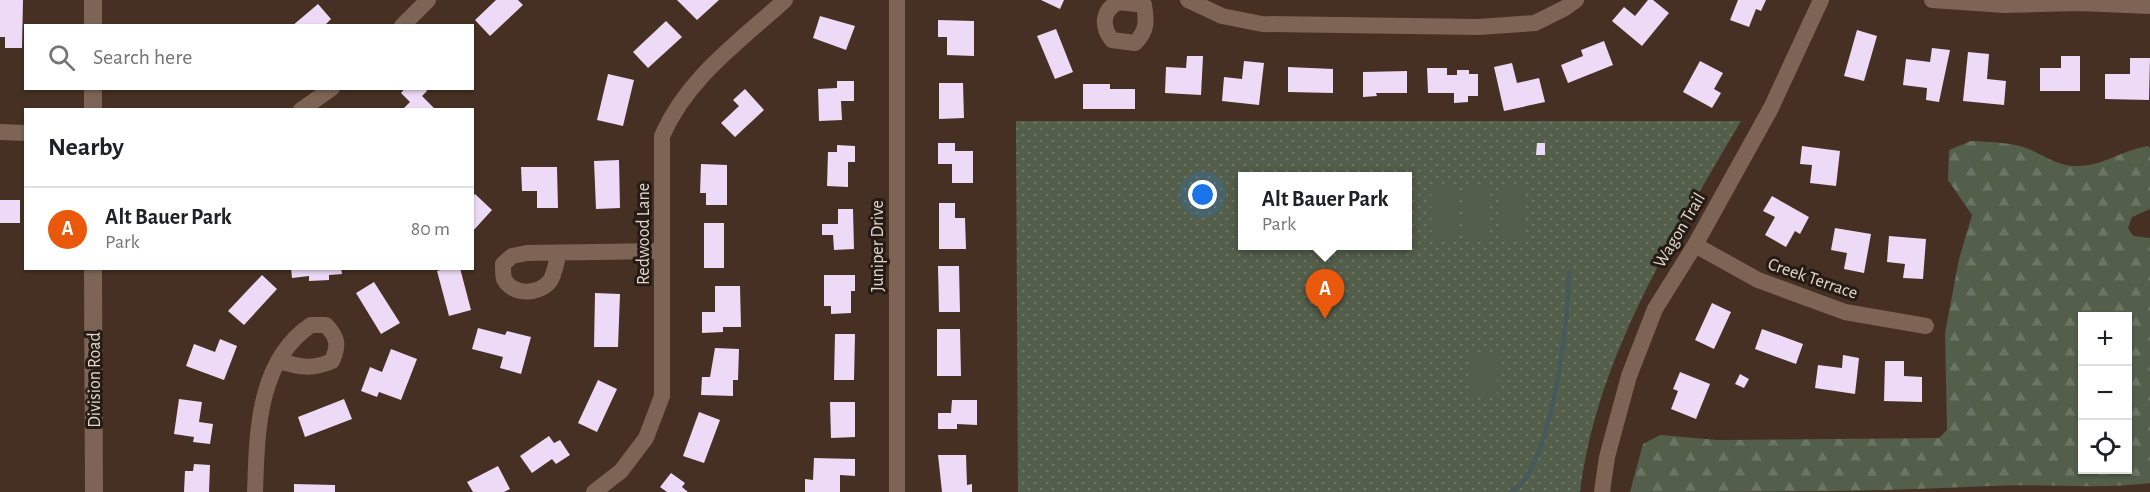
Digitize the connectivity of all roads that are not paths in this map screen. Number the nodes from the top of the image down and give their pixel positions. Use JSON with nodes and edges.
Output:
{"nodes":[{"id":1,"x":93,"y":0,"type":"edge"},
{"id":2,"x":428,"y":0,"type":"edge"},
{"id":3,"x":785,"y":0,"type":"edge"},
{"id":4,"x":897,"y":0,"type":"edge"},
{"id":5,"x":1188,"y":0,"type":"edge"},
{"id":6,"x":1576,"y":0,"type":"edge"},
{"id":7,"x":1821,"y":0,"type":"edge"},
{"id":8,"x":1932,"y":0,"type":"edge"},
{"id":9,"x":2079,"y":2,"type":"edge"},
{"id":10,"x":2150,"y":6,"type":"edge"},
{"id":11,"x":93,"y":24,"type":"edge"},
{"id":12,"x":404,"y":24,"type":"edge"},
{"id":13,"x":93,"y":90,"type":"edge"},
{"id":14,"x":329,"y":90,"type":"edge"},
{"id":15,"x":93,"y":108,"type":"edge"},
{"id":16,"x":304,"y":108,"type":"edge"},
{"id":17,"x":0,"y":132,"type":"edge"},
{"id":18,"x":24,"y":133,"type":"edge"},
{"id":19,"x":1695,"y":245,"type":"junction"},
{"id":20,"x":662,"y":252,"type":"junction"},
{"id":21,"x":559,"y":253,"type":"dead end"},
{"id":22,"x":93,"y":270,"type":"edge"},
{"id":23,"x":1926,"y":326,"type":"dead end"},
{"id":24,"x":279,"y":361,"type":"dead end"},
{"id":25,"x":94,"y":492,"type":"edge"},
{"id":26,"x":255,"y":492,"type":"edge"},
{"id":27,"x":594,"y":492,"type":"edge"},
{"id":28,"x":897,"y":492,"type":"edge"},
{"id":29,"x":1602,"y":492,"type":"edge"}],
"edges":[{"from":1,"to":11,"type":"street"},
{"from":2,"to":12,"type":"street"},
{"from":3,"to":20,"type":"street","name":"Redwood Lane"},
{"from":4,"to":28,"type":"street","name":"Juniper Drive"},
{"from":5,"to":6,"type":"street"},
{"from":7,"to":19,"type":"street","name":"Wagon Trail"},
{"from":8,"to":9,"type":"street"},
{"from":9,"to":10,"type":"street"},
{"from":13,"to":15,"type":"street"},
{"from":14,"to":16,"type":"street"},
{"from":17,"to":18,"type":"street"},
{"from":19,"to":23,"type":"street","name":"Creek Terrace"},
{"from":19,"to":29,"type":"street","name":"Wagon Trail"},
{"from":20,"to":21,"type":"street"},
{"from":20,"to":27,"type":"street","name":"Redwood Lane"},
{"from":22,"to":25,"type":"street","name":"Division Road"},
{"from":24,"to":26,"type":"street"}]}
